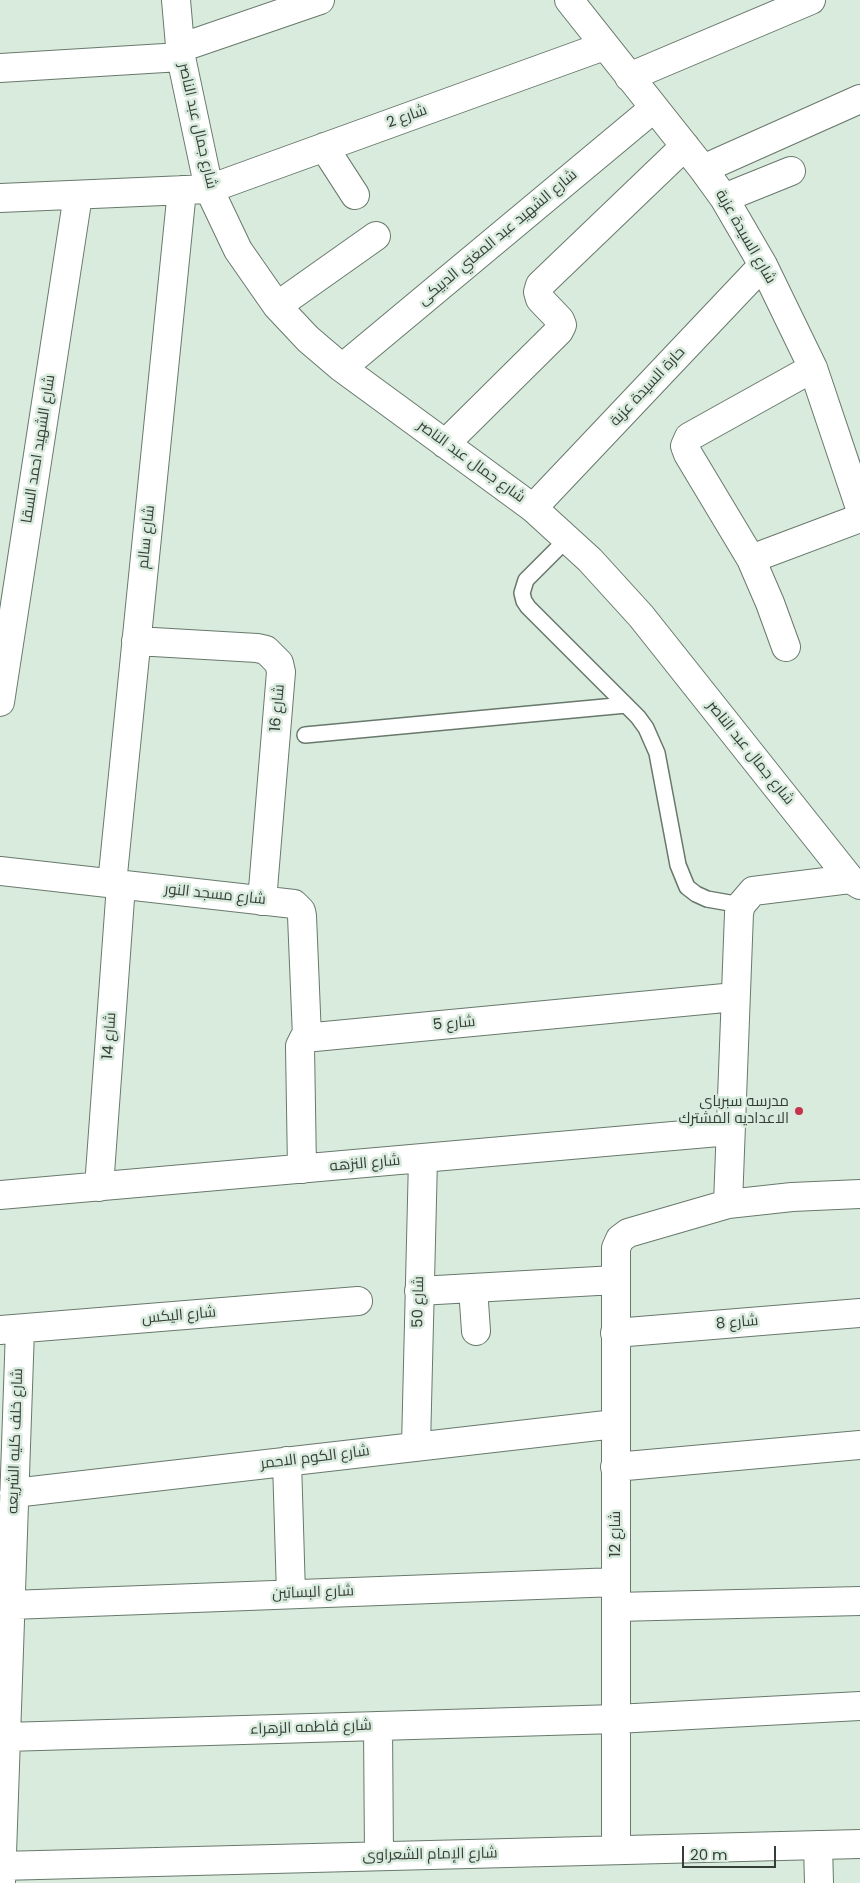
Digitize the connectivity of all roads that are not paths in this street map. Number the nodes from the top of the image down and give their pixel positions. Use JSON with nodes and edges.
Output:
{"nodes":[{"id":1,"x":176,"y":0,"type":"edge"},
{"id":2,"x":320,"y":0,"type":"edge"},
{"id":3,"x":569,"y":0,"type":"edge"},
{"id":4,"x":811,"y":0,"type":"edge"},
{"id":5,"x":604,"y":46,"type":"junction"},
{"id":6,"x":181,"y":52,"type":"junction"},
{"id":7,"x":0,"y":68,"type":"edge"},
{"id":8,"x":629,"y":77,"type":"junction"},
{"id":9,"x":860,"y":100,"type":"edge"},
{"id":10,"x":654,"y":108,"type":"junction"},
{"id":11,"x":685,"y":146,"type":"junction"},
{"id":12,"x":324,"y":147,"type":"junction"},
{"id":13,"x":703,"y":169,"type":"junction"},
{"id":14,"x":791,"y":171,"type":"dead end"},
{"id":15,"x":209,"y":189,"type":"junction"},
{"id":16,"x":182,"y":190,"type":"junction"},
{"id":17,"x":78,"y":195,"type":"junction"},
{"id":18,"x":355,"y":195,"type":"dead end"},
{"id":19,"x":0,"y":198,"type":"edge"},
{"id":20,"x":724,"y":198,"type":"junction"},
{"id":21,"x":376,"y":236,"type":"dead end"},
{"id":22,"x":763,"y":265,"type":"junction"},
{"id":23,"x":277,"y":306,"type":"junction"},
{"id":24,"x":342,"y":368,"type":"junction"},
{"id":25,"x":813,"y":368,"type":"junction"},
{"id":26,"x":445,"y":444,"type":"junction"},
{"id":27,"x":533,"y":508,"type":"junction"},
{"id":28,"x":860,"y":508,"type":"edge"},
{"id":29,"x":860,"y":518,"type":"edge"},
{"id":30,"x":567,"y":540,"type":"junction"},
{"id":31,"x":751,"y":559,"type":"junction"},
{"id":32,"x":136,"y":640,"type":"junction"},
{"id":33,"x":786,"y":647,"type":"dead end"},
{"id":34,"x":0,"y":702,"type":"edge"},
{"id":35,"x":626,"y":705,"type":"junction"},
{"id":36,"x":305,"y":735,"type":"dead end"},
{"id":37,"x":0,"y":871,"type":"edge"},
{"id":38,"x":855,"y":882,"type":"edge"},
{"id":39,"x":116,"y":884,"type":"junction"},
{"id":40,"x":262,"y":901,"type":"junction"},
{"id":41,"x":741,"y":905,"type":"junction"},
{"id":42,"x":735,"y":997,"type":"junction"},
{"id":43,"x":307,"y":1038,"type":"junction"},
{"id":44,"x":730,"y":1131,"type":"junction"},
{"id":45,"x":422,"y":1159,"type":"junction"},
{"id":46,"x":302,"y":1169,"type":"junction"},
{"id":47,"x":99,"y":1187,"type":"junction"},
{"id":48,"x":860,"y":1194,"type":"edge"},
{"id":49,"x":0,"y":1195,"type":"edge"},
{"id":50,"x":728,"y":1204,"type":"junction"},
{"id":51,"x":615,"y":1280,"type":"junction"},
{"id":52,"x":473,"y":1288,"type":"junction"},
{"id":53,"x":419,"y":1291,"type":"junction"},
{"id":54,"x":358,"y":1301,"type":"dead end"},
{"id":55,"x":860,"y":1313,"type":"edge"},
{"id":56,"x":10,"y":1330,"type":"edge"},
{"id":57,"x":476,"y":1331,"type":"dead end"},
{"id":58,"x":615,"y":1333,"type":"junction"},
{"id":59,"x":8,"y":1415,"type":"edge"},
{"id":60,"x":615,"y":1424,"type":"junction"},
{"id":61,"x":860,"y":1445,"type":"edge"},
{"id":62,"x":416,"y":1446,"type":"junction"},
{"id":63,"x":287,"y":1461,"type":"junction"},
{"id":64,"x":615,"y":1466,"type":"junction"},
{"id":65,"x":10,"y":1499,"type":"edge"},
{"id":66,"x":291,"y":1594,"type":"junction"},
{"id":67,"x":616,"y":1594,"type":"junction"},
{"id":68,"x":860,"y":1601,"type":"edge"},
{"id":69,"x":11,"y":1605,"type":"junction"},
{"id":70,"x":4,"y":1687,"type":"edge"},
{"id":71,"x":860,"y":1706,"type":"edge"},
{"id":72,"x":616,"y":1719,"type":"junction"},
{"id":73,"x":378,"y":1726,"type":"junction"},
{"id":74,"x":6,"y":1737,"type":"junction"},
{"id":75,"x":860,"y":1844,"type":"edge"},
{"id":76,"x":818,"y":1845,"type":"junction"},
{"id":77,"x":616,"y":1850,"type":"junction"},
{"id":78,"x":379,"y":1856,"type":"junction"},
{"id":79,"x":1,"y":1871,"type":"edge"},
{"id":80,"x":819,"y":1883,"type":"edge"}],
"edges":[{"from":1,"to":6,"type":"street","name":"شارع جمال عبد الناصر"},
{"from":2,"to":6,"type":"street"},
{"from":3,"to":5,"type":"street","name":"شارع السيدة عزبة"},
{"from":4,"to":8,"type":"street"},
{"from":5,"to":8,"type":"street","name":"شارع السيدة عزبة"},
{"from":5,"to":12,"type":"street","name":"شارع 2"},
{"from":6,"to":7,"type":"street"},
{"from":6,"to":15,"type":"street","name":"شارع جمال عبد الناصر"},
{"from":8,"to":10,"type":"street","name":"شارع السيدة عزبة"},
{"from":9,"to":13,"type":"street"},
{"from":10,"to":11,"type":"street","name":"شارع السيدة عزبة"},
{"from":10,"to":24,"type":"street","name":"شارع الشهيد عبد المغني الدبيكى"},
{"from":11,"to":13,"type":"street","name":"شارع السيدة عزبة"},
{"from":11,"to":26,"type":"street"},
{"from":12,"to":15,"type":"street","name":"شارع 2"},
{"from":12,"to":18,"type":"street"},
{"from":13,"to":20,"type":"street","name":"شارع السيدة عزبة"},
{"from":14,"to":20,"type":"street"},
{"from":15,"to":16,"type":"street","name":"شارع 2"},
{"from":15,"to":23,"type":"street","name":"شارع جمال عبد الناصر"},
{"from":16,"to":17,"type":"street","name":"شارع 2"},
{"from":16,"to":32,"type":"street","name":"شارع سالم"},
{"from":17,"to":19,"type":"street","name":"شارع 2"},
{"from":17,"to":34,"type":"street","name":"شارع الشهيد احمد السقا"},
{"from":20,"to":22,"type":"street","name":"شارع السيدة عزبة"},
{"from":21,"to":23,"type":"street"},
{"from":22,"to":25,"type":"street","name":"شارع السيدة عزبة"},
{"from":22,"to":27,"type":"street","name":"حارة السيدة عزبة"},
{"from":23,"to":24,"type":"street","name":"شارع جمال عبد الناصر"},
{"from":24,"to":26,"type":"street","name":"شارع جمال عبد الناصر"},
{"from":25,"to":28,"type":"street","name":"شارع السيدة عزبة"},
{"from":25,"to":31,"type":"street"},
{"from":26,"to":27,"type":"street","name":"شارع جمال عبد الناصر"},
{"from":27,"to":30,"type":"street","name":"شارع جمال عبد الناصر"},
{"from":29,"to":31,"type":"street"},
{"from":30,"to":35,"type":"lane"},
{"from":30,"to":38,"type":"street","name":"شارع جمال عبد الناصر"},
{"from":31,"to":33,"type":"street"},
{"from":32,"to":39,"type":"street","name":"شارع سالم"},
{"from":32,"to":40,"type":"street","name":"شارع 16"},
{"from":35,"to":36,"type":"lane"},
{"from":35,"to":41,"type":"lane"},
{"from":37,"to":39,"type":"street","name":"شارع مسجد النور"},
{"from":38,"to":41,"type":"street"},
{"from":39,"to":40,"type":"street","name":"شارع مسجد النور"},
{"from":39,"to":47,"type":"street","name":"شارع 14"},
{"from":40,"to":43,"type":"street","name":"شارع مسجد النور"},
{"from":41,"to":42,"type":"street"},
{"from":42,"to":43,"type":"street","name":"شارع 5"},
{"from":42,"to":44,"type":"street"},
{"from":43,"to":46,"type":"street"},
{"from":44,"to":45,"type":"street","name":"شارع النزهه"},
{"from":44,"to":50,"type":"street"},
{"from":45,"to":46,"type":"street","name":"شارع النزهه"},
{"from":45,"to":53,"type":"street","name":"شارع 50"},
{"from":46,"to":47,"type":"street","name":"شارع النزهه"},
{"from":47,"to":49,"type":"street","name":"شارع النزهه"},
{"from":48,"to":50,"type":"street"},
{"from":50,"to":51,"type":"street","name":"شارع 12"},
{"from":51,"to":52,"type":"street"},
{"from":51,"to":58,"type":"street","name":"شارع 12"},
{"from":52,"to":53,"type":"street"},
{"from":52,"to":57,"type":"street"},
{"from":53,"to":62,"type":"street","name":"شارع 50"},
{"from":54,"to":56,"type":"street","name":"شارع اليكس"},
{"from":55,"to":58,"type":"street","name":"شارع 8"},
{"from":56,"to":59,"type":"street","name":"شارع خلف كليه الشريعه"},
{"from":58,"to":60,"type":"street","name":"شارع 12"},
{"from":59,"to":65,"type":"street","name":"شارع خلف كليه الشريعه"},
{"from":60,"to":62,"type":"street","name":"شارع الكوم الاحمر"},
{"from":60,"to":64,"type":"street","name":"شارع 12"},
{"from":61,"to":64,"type":"street"},
{"from":62,"to":63,"type":"street","name":"شارع الكوم الاحمر"},
{"from":63,"to":65,"type":"street","name":"شارع الكوم الاحمر"},
{"from":63,"to":66,"type":"street"},
{"from":64,"to":67,"type":"street","name":"شارع 12"},
{"from":65,"to":69,"type":"street","name":"شارع خلف كليه الشريعه"},
{"from":66,"to":67,"type":"street","name":"شارع البساتين"},
{"from":66,"to":69,"type":"street","name":"شارع البساتين"},
{"from":67,"to":68,"type":"street","name":"شارع البساتين"},
{"from":67,"to":72,"type":"street","name":"شارع 12"},
{"from":69,"to":70,"type":"street","name":"شارع خلف كليه الشريعه"},
{"from":70,"to":74,"type":"street","name":"شارع خلف كليه الشريعه"},
{"from":71,"to":72,"type":"street","name":"شارع فاطمه الزهراء"},
{"from":72,"to":73,"type":"street","name":"شارع فاطمه الزهراء"},
{"from":72,"to":77,"type":"street","name":"شارع 12"},
{"from":73,"to":74,"type":"street","name":"شارع فاطمه الزهراء"},
{"from":73,"to":78,"type":"street"},
{"from":74,"to":79,"type":"street","name":"شارع خلف كليه الشريعه"},
{"from":75,"to":76,"type":"street","name":"شارع الإمام الشعراوى"},
{"from":76,"to":77,"type":"street","name":"شارع الإمام الشعراوى"},
{"from":76,"to":80,"type":"street"},
{"from":77,"to":78,"type":"street","name":"شارع الإمام الشعراوى"},
{"from":78,"to":79,"type":"street","name":"شارع الإمام الشعراوى"}]}
